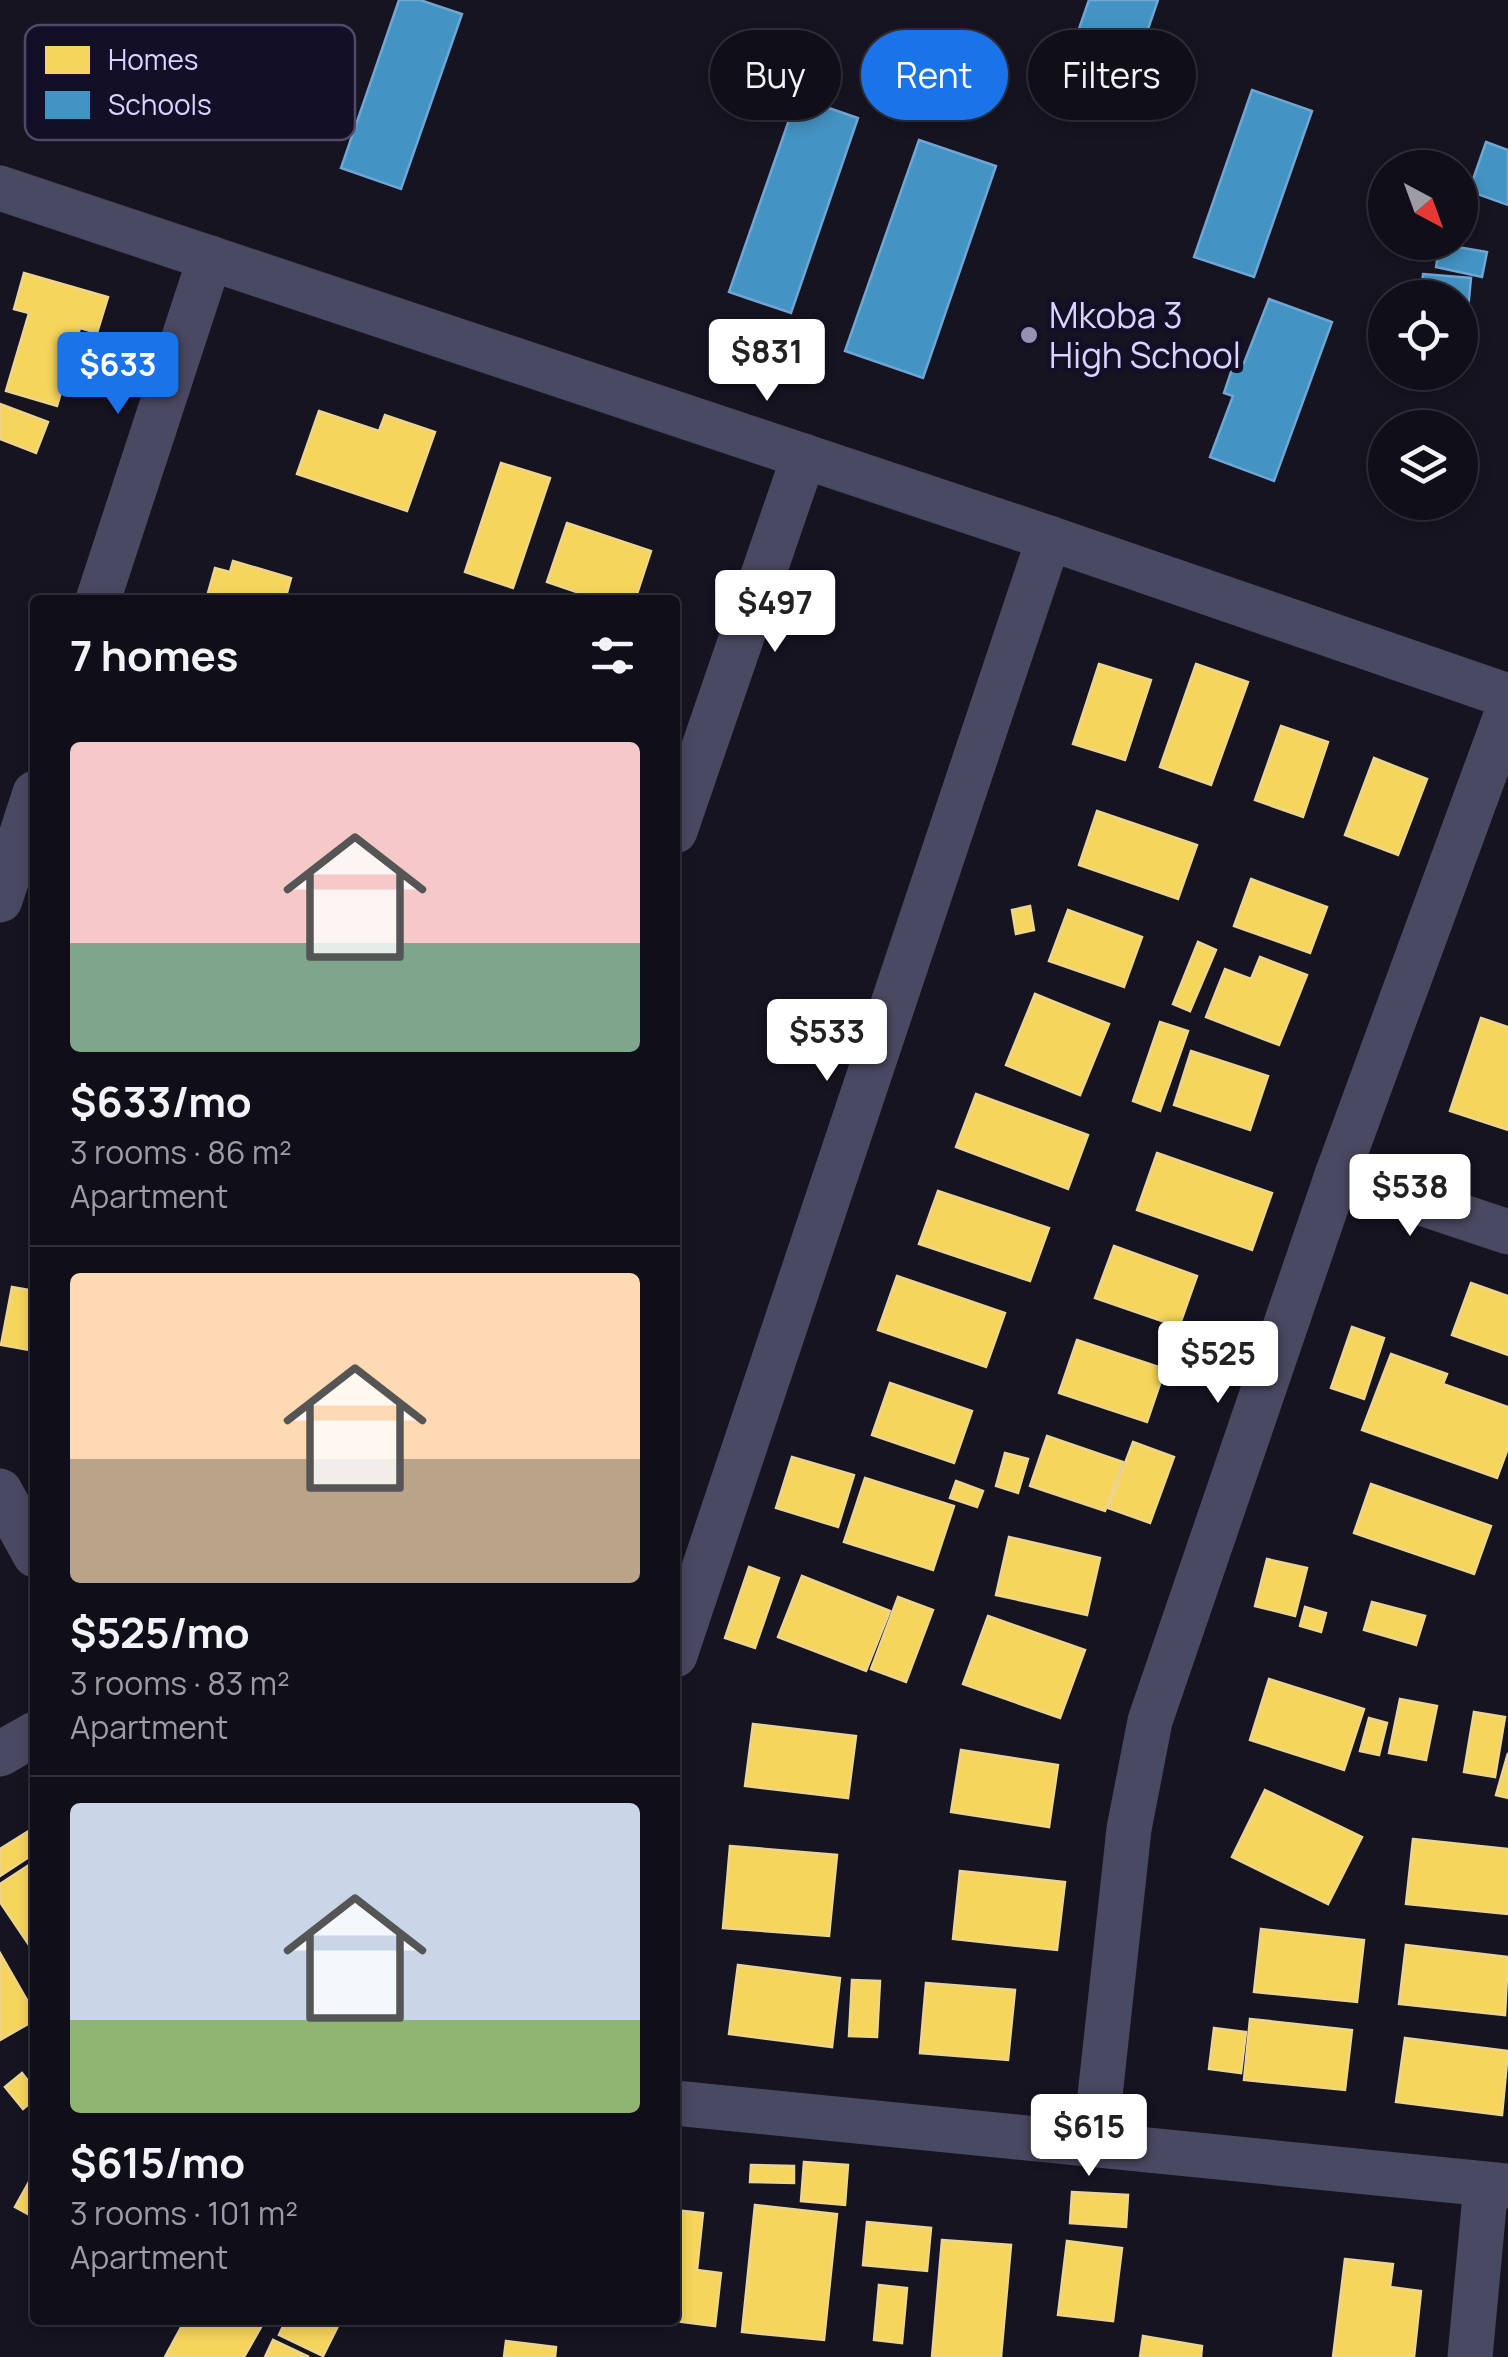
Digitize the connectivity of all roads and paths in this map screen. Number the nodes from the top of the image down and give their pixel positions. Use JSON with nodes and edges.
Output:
{"nodes":[{"id":1,"x":0,"y":188,"type":"edge"},
{"id":2,"x":210,"y":258,"type":"junction"},
{"id":3,"x":804,"y":456,"type":"junction"},
{"id":4,"x":1049,"y":538,"type":"junction"},
{"id":5,"x":100,"y":595,"type":"edge"},
{"id":6,"x":1508,"y":696,"type":"edge"},
{"id":7,"x":1508,"y":710,"type":"edge"},
{"id":8,"x":30,"y":808,"type":"edge"},
{"id":9,"x":680,"y":816,"type":"edge"},
{"id":10,"x":0,"y":900,"type":"edge"},
{"id":11,"x":1336,"y":1175,"type":"junction"},
{"id":12,"x":1508,"y":1232,"type":"edge"},
{"id":13,"x":0,"y":1491,"type":"edge"},
{"id":14,"x":30,"y":1546,"type":"edge"},
{"id":15,"x":680,"y":1630,"type":"edge"},
{"id":16,"x":30,"y":1737,"type":"edge"},
{"id":17,"x":0,"y":1754,"type":"edge"},
{"id":18,"x":680,"y":2103,"type":"edge"},
{"id":19,"x":1095,"y":2142,"type":"junction"},
{"id":20,"x":1497,"y":2186,"type":"edge"},
{"id":21,"x":1470,"y":2357,"type":"edge"}],
"edges":[{"from":1,"to":2,"type":"street"},
{"from":2,"to":3,"type":"street"},
{"from":2,"to":5,"type":"street"},
{"from":3,"to":4,"type":"street"},
{"from":3,"to":9,"type":"street"},
{"from":4,"to":6,"type":"street"},
{"from":4,"to":15,"type":"street"},
{"from":7,"to":11,"type":"street"},
{"from":8,"to":10,"type":"street"},
{"from":11,"to":12,"type":"street"},
{"from":11,"to":19,"type":"street"},
{"from":13,"to":14,"type":"street"},
{"from":16,"to":17,"type":"street"},
{"from":18,"to":19,"type":"street"},
{"from":19,"to":20,"type":"street"},
{"from":20,"to":21,"type":"street"}]}
